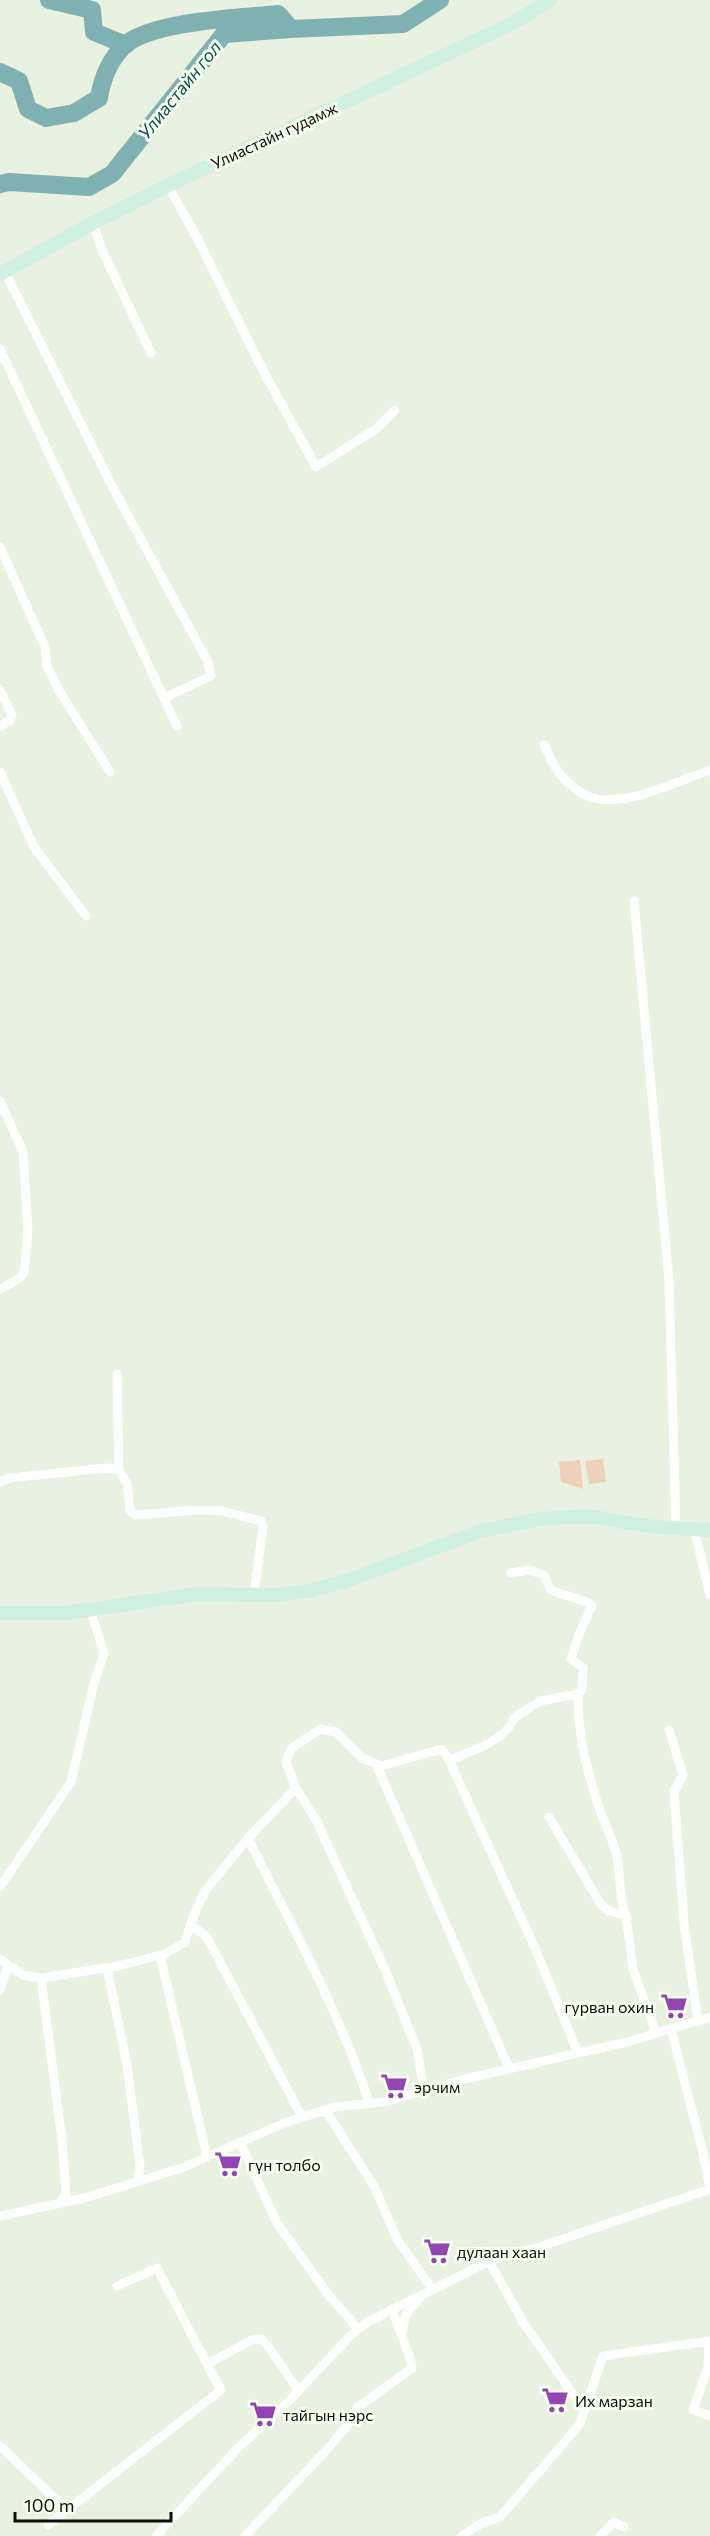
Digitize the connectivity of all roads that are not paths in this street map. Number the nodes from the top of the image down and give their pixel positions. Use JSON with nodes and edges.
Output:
{"nodes":[{"id":1,"x":549,"y":0,"type":"edge"},
{"id":2,"x":168,"y":186,"type":"junction"},
{"id":3,"x":93,"y":223,"type":"junction"},
{"id":4,"x":3,"y":273,"type":"edge"},
{"id":5,"x":0,"y":350,"type":"edge"},
{"id":6,"x":151,"y":353,"type":"dead end"},
{"id":7,"x":395,"y":410,"type":"dead end"},
{"id":8,"x":0,"y":547,"type":"edge"},
{"id":9,"x":0,"y":690,"type":"edge"},
{"id":10,"x":164,"y":698,"type":"junction"},
{"id":11,"x":0,"y":726,"type":"edge"},
{"id":12,"x":177,"y":726,"type":"dead end"},
{"id":13,"x":544,"y":745,"type":"dead end"},
{"id":14,"x":710,"y":770,"type":"edge"},
{"id":15,"x":0,"y":772,"type":"edge"},
{"id":16,"x":110,"y":772,"type":"dead end"},
{"id":17,"x":634,"y":901,"type":"dead end"},
{"id":18,"x":86,"y":916,"type":"dead end"},
{"id":19,"x":0,"y":1101,"type":"edge"},
{"id":20,"x":0,"y":1289,"type":"edge"},
{"id":21,"x":117,"y":1374,"type":"dead end"},
{"id":22,"x":119,"y":1470,"type":"junction"},
{"id":23,"x":0,"y":1482,"type":"edge"},
{"id":24,"x":676,"y":1529,"type":"junction"},
{"id":25,"x":694,"y":1529,"type":"junction"},
{"id":26,"x":710,"y":1530,"type":"edge"},
{"id":27,"x":511,"y":1573,"type":"dead end"},
{"id":28,"x":709,"y":1593,"type":"edge"},
{"id":29,"x":254,"y":1594,"type":"junction"},
{"id":30,"x":90,"y":1609,"type":"junction"},
{"id":31,"x":0,"y":1611,"type":"edge"},
{"id":32,"x":578,"y":1694,"type":"junction"},
{"id":33,"x":669,"y":1730,"type":"dead end"},
{"id":34,"x":449,"y":1760,"type":"junction"},
{"id":35,"x":376,"y":1764,"type":"junction"},
{"id":36,"x":296,"y":1788,"type":"junction"},
{"id":37,"x":549,"y":1816,"type":"dead end"},
{"id":38,"x":248,"y":1838,"type":"junction"},
{"id":39,"x":0,"y":1887,"type":"edge"},
{"id":40,"x":626,"y":1916,"type":"junction"},
{"id":41,"x":192,"y":1926,"type":"junction"},
{"id":42,"x":160,"y":1955,"type":"junction"},
{"id":43,"x":4,"y":1962,"type":"edge"},
{"id":44,"x":107,"y":1968,"type":"junction"},
{"id":45,"x":41,"y":1978,"type":"junction"},
{"id":46,"x":0,"y":1989,"type":"edge"},
{"id":47,"x":710,"y":2017,"type":"edge"},
{"id":48,"x":698,"y":2020,"type":"junction"},
{"id":49,"x":670,"y":2029,"type":"junction"},
{"id":50,"x":656,"y":2033,"type":"junction"},
{"id":51,"x":579,"y":2053,"type":"junction"},
{"id":52,"x":508,"y":2068,"type":"junction"},
{"id":53,"x":424,"y":2090,"type":"junction"},
{"id":54,"x":369,"y":2102,"type":"junction"},
{"id":55,"x":326,"y":2111,"type":"junction"},
{"id":56,"x":302,"y":2117,"type":"junction"},
{"id":57,"x":240,"y":2142,"type":"junction"},
{"id":58,"x":207,"y":2157,"type":"junction"},
{"id":59,"x":137,"y":2182,"type":"junction"},
{"id":60,"x":60,"y":2203,"type":"junction"},
{"id":61,"x":0,"y":2216,"type":"edge"},
{"id":62,"x":489,"y":2261,"type":"junction"},
{"id":63,"x":117,"y":2286,"type":"dead end"},
{"id":64,"x":433,"y":2290,"type":"junction"},
{"id":65,"x":421,"y":2296,"type":"junction"},
{"id":66,"x":392,"y":2309,"type":"junction"},
{"id":67,"x":358,"y":2329,"type":"junction"},
{"id":68,"x":400,"y":2337,"type":"junction"},
{"id":69,"x":709,"y":2341,"type":"edge"},
{"id":70,"x":207,"y":2364,"type":"junction"},
{"id":71,"x":299,"y":2391,"type":"junction"},
{"id":72,"x":584,"y":2410,"type":"junction"},
{"id":73,"x":710,"y":2416,"type":"edge"},
{"id":74,"x":0,"y":2446,"type":"edge"},
{"id":75,"x":67,"y":2510,"type":"junction"},
{"id":76,"x":48,"y":2525,"type":"dead end"},
{"id":77,"x":624,"y":2527,"type":"dead end"},
{"id":78,"x":156,"y":2536,"type":"edge"},
{"id":79,"x":245,"y":2536,"type":"edge"},
{"id":80,"x":462,"y":2536,"type":"edge"},
{"id":81,"x":600,"y":2536,"type":"edge"}],
"edges":[{"from":1,"to":2,"type":"street","name":"Улиастайн гудамж"},
{"from":2,"to":3,"type":"street","name":"Улиастайн гудамж"},
{"from":2,"to":7,"type":"street"},
{"from":3,"to":4,"type":"street","name":"Улиастайн гудамж"},
{"from":3,"to":6,"type":"street"},
{"from":4,"to":10,"type":"street"},
{"from":5,"to":10,"type":"street"},
{"from":8,"to":16,"type":"street"},
{"from":9,"to":11,"type":"street"},
{"from":10,"to":12,"type":"street"},
{"from":13,"to":14,"type":"street"},
{"from":15,"to":18,"type":"street"},
{"from":17,"to":24,"type":"street"},
{"from":19,"to":20,"type":"street"},
{"from":21,"to":22,"type":"street"},
{"from":22,"to":23,"type":"street"},
{"from":22,"to":29,"type":"street"},
{"from":24,"to":25,"type":"street"},
{"from":24,"to":29,"type":"street"},
{"from":25,"to":26,"type":"street"},
{"from":25,"to":28,"type":"street"},
{"from":27,"to":32,"type":"street"},
{"from":29,"to":30,"type":"street"},
{"from":30,"to":31,"type":"street"},
{"from":30,"to":39,"type":"street"},
{"from":32,"to":34,"type":"street"},
{"from":32,"to":40,"type":"street"},
{"from":33,"to":48,"type":"street"},
{"from":34,"to":35,"type":"street"},
{"from":34,"to":51,"type":"street"},
{"from":35,"to":36,"type":"street"},
{"from":35,"to":52,"type":"street"},
{"from":36,"to":38,"type":"street"},
{"from":36,"to":53,"type":"street"},
{"from":37,"to":40,"type":"street"},
{"from":38,"to":41,"type":"street"},
{"from":38,"to":54,"type":"street"},
{"from":40,"to":50,"type":"street"},
{"from":41,"to":42,"type":"street"},
{"from":41,"to":56,"type":"street"},
{"from":42,"to":44,"type":"street"},
{"from":42,"to":58,"type":"street"},
{"from":43,"to":45,"type":"street"},
{"from":43,"to":46,"type":"street"},
{"from":44,"to":45,"type":"street"},
{"from":44,"to":59,"type":"street"},
{"from":45,"to":60,"type":"street"},
{"from":47,"to":48,"type":"street"},
{"from":48,"to":49,"type":"street"},
{"from":49,"to":50,"type":"street"},
{"from":49,"to":62,"type":"street"},
{"from":50,"to":51,"type":"street"},
{"from":51,"to":52,"type":"street"},
{"from":52,"to":53,"type":"street"},
{"from":53,"to":54,"type":"street"},
{"from":54,"to":55,"type":"street"},
{"from":55,"to":56,"type":"street"},
{"from":55,"to":64,"type":"street"},
{"from":56,"to":57,"type":"street"},
{"from":57,"to":58,"type":"street"},
{"from":57,"to":67,"type":"street"},
{"from":58,"to":59,"type":"street"},
{"from":59,"to":60,"type":"street"},
{"from":60,"to":61,"type":"street"},
{"from":62,"to":64,"type":"street"},
{"from":62,"to":72,"type":"street"},
{"from":63,"to":70,"type":"street"},
{"from":64,"to":65,"type":"street"},
{"from":65,"to":66,"type":"street"},
{"from":65,"to":68,"type":"street"},
{"from":66,"to":67,"type":"street"},
{"from":66,"to":68,"type":"street"},
{"from":67,"to":71,"type":"street"},
{"from":68,"to":79,"type":"street"},
{"from":69,"to":72,"type":"street"},
{"from":69,"to":73,"type":"street"},
{"from":70,"to":71,"type":"street"},
{"from":70,"to":75,"type":"street"},
{"from":71,"to":78,"type":"street"},
{"from":72,"to":80,"type":"street"},
{"from":74,"to":75,"type":"street"},
{"from":75,"to":76,"type":"street"},
{"from":77,"to":81,"type":"street"}]}
